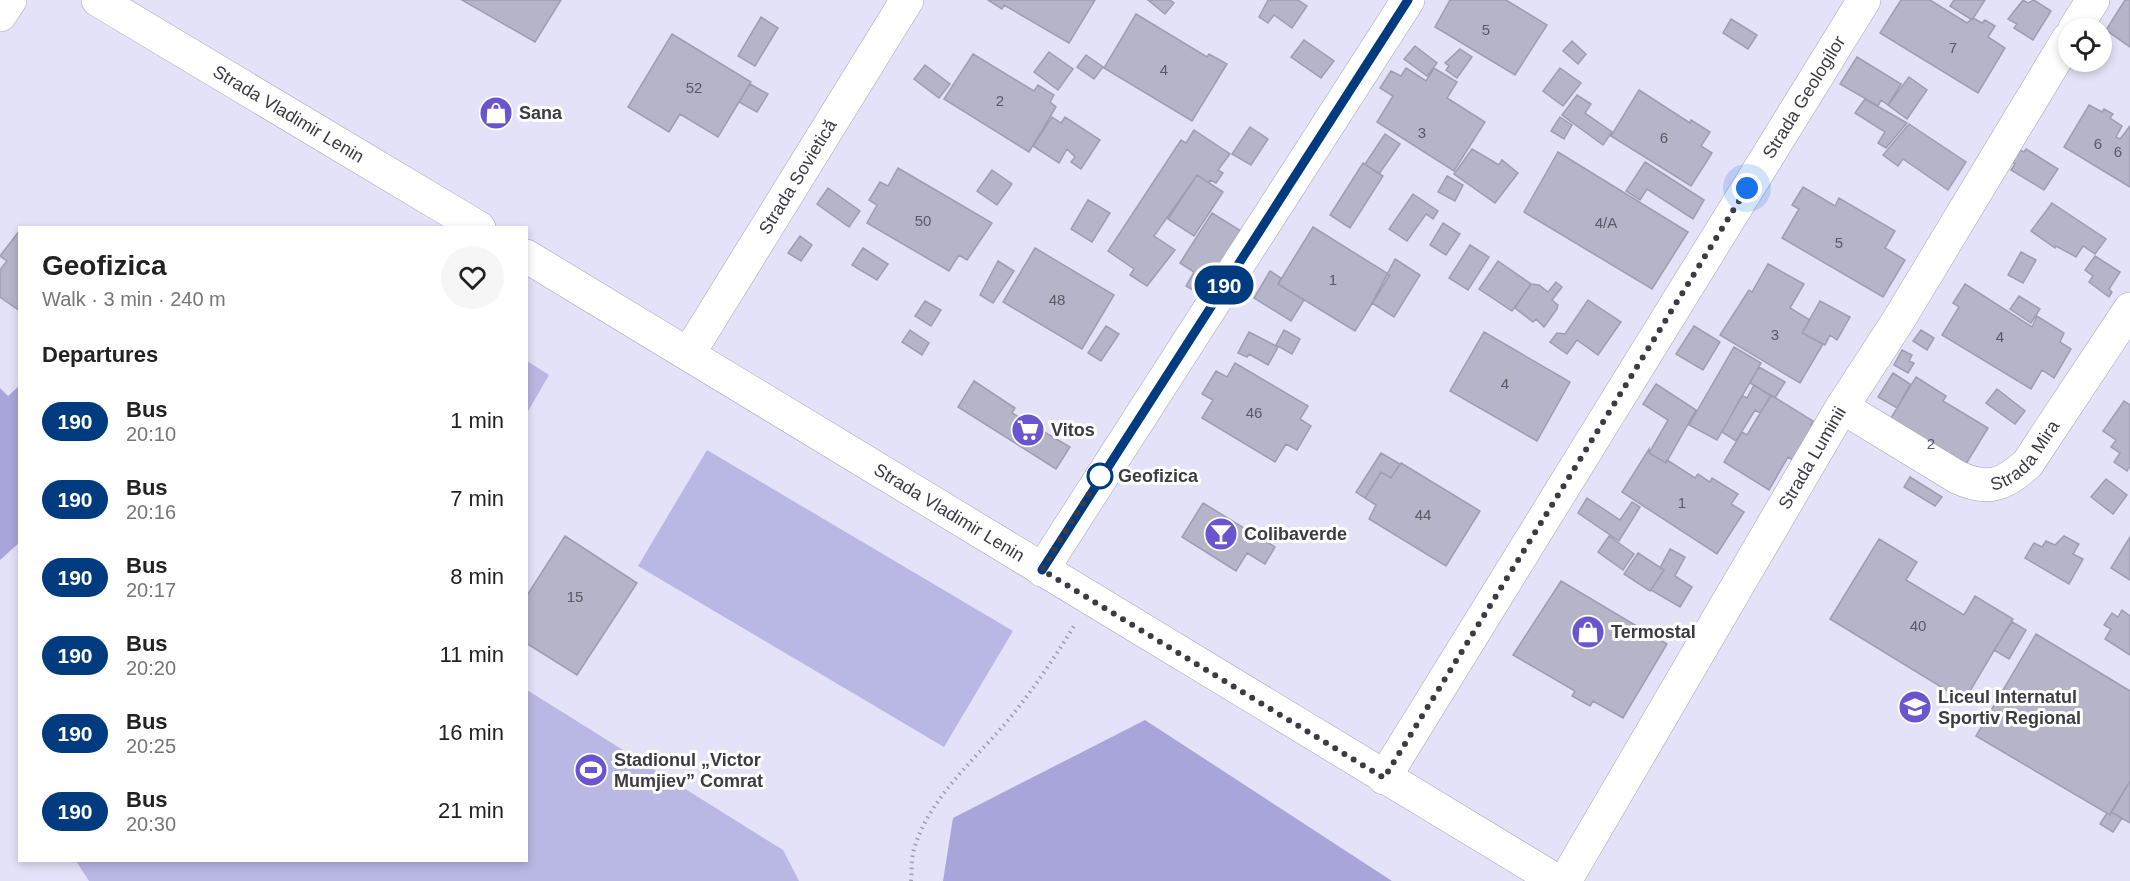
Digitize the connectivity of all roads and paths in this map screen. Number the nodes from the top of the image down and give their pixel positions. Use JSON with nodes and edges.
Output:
{"nodes":[{"id":1,"x":10,"y":0,"type":"edge"},
{"id":2,"x":98,"y":0,"type":"edge"},
{"id":3,"x":907,"y":0,"type":"edge"},
{"id":4,"x":1408,"y":0,"type":"edge"},
{"id":5,"x":1864,"y":0,"type":"edge"},
{"id":6,"x":2093,"y":0,"type":"edge"},
{"id":7,"x":0,"y":15,"type":"edge"},
{"id":8,"x":2081,"y":18,"type":"edge"},
{"id":9,"x":2058,"y":56,"type":"edge"},
{"id":10,"x":476,"y":226,"type":"edge"},
{"id":11,"x":528,"y":257,"type":"edge"},
{"id":12,"x":2130,"y":309,"type":"edge"},
{"id":13,"x":689,"y":353,"type":"junction"},
{"id":14,"x":1842,"y":407,"type":"junction"},
{"id":15,"x":1042,"y":570,"type":"junction"},
{"id":16,"x":1090,"y":600,"type":"junction"},
{"id":17,"x":1384,"y":778,"type":"junction"},
{"id":18,"x":912,"y":881,"type":"edge"},
{"id":19,"x":1557,"y":881,"type":"edge"},
{"id":20,"x":1565,"y":881,"type":"edge"}],
"edges":[{"from":1,"to":7,"type":"street"},
{"from":2,"to":10,"type":"street","name":"Strada Vladimir Lenin"},
{"from":3,"to":13,"type":"street","name":"Strada Sovietică"},
{"from":4,"to":15,"type":"street"},
{"from":5,"to":17,"type":"street","name":"Strada Geologilor"},
{"from":6,"to":8,"type":"street"},
{"from":9,"to":14,"type":"street","name":"Strada Luminii"},
{"from":11,"to":13,"type":"street","name":"Strada Vladimir Lenin"},
{"from":12,"to":14,"type":"street","name":"Strada Mira"},
{"from":13,"to":15,"type":"street","name":"Strada Vladimir Lenin"},
{"from":14,"to":20,"type":"street","name":"Strada Luminii"},
{"from":15,"to":16,"type":"street","name":"Strada Vladimir Lenin"},
{"from":16,"to":17,"type":"street","name":"Strada Vladimir Lenin"},
{"from":16,"to":18,"type":"path"},
{"from":17,"to":19,"type":"street","name":"Strada Vladimir Lenin"}]}
